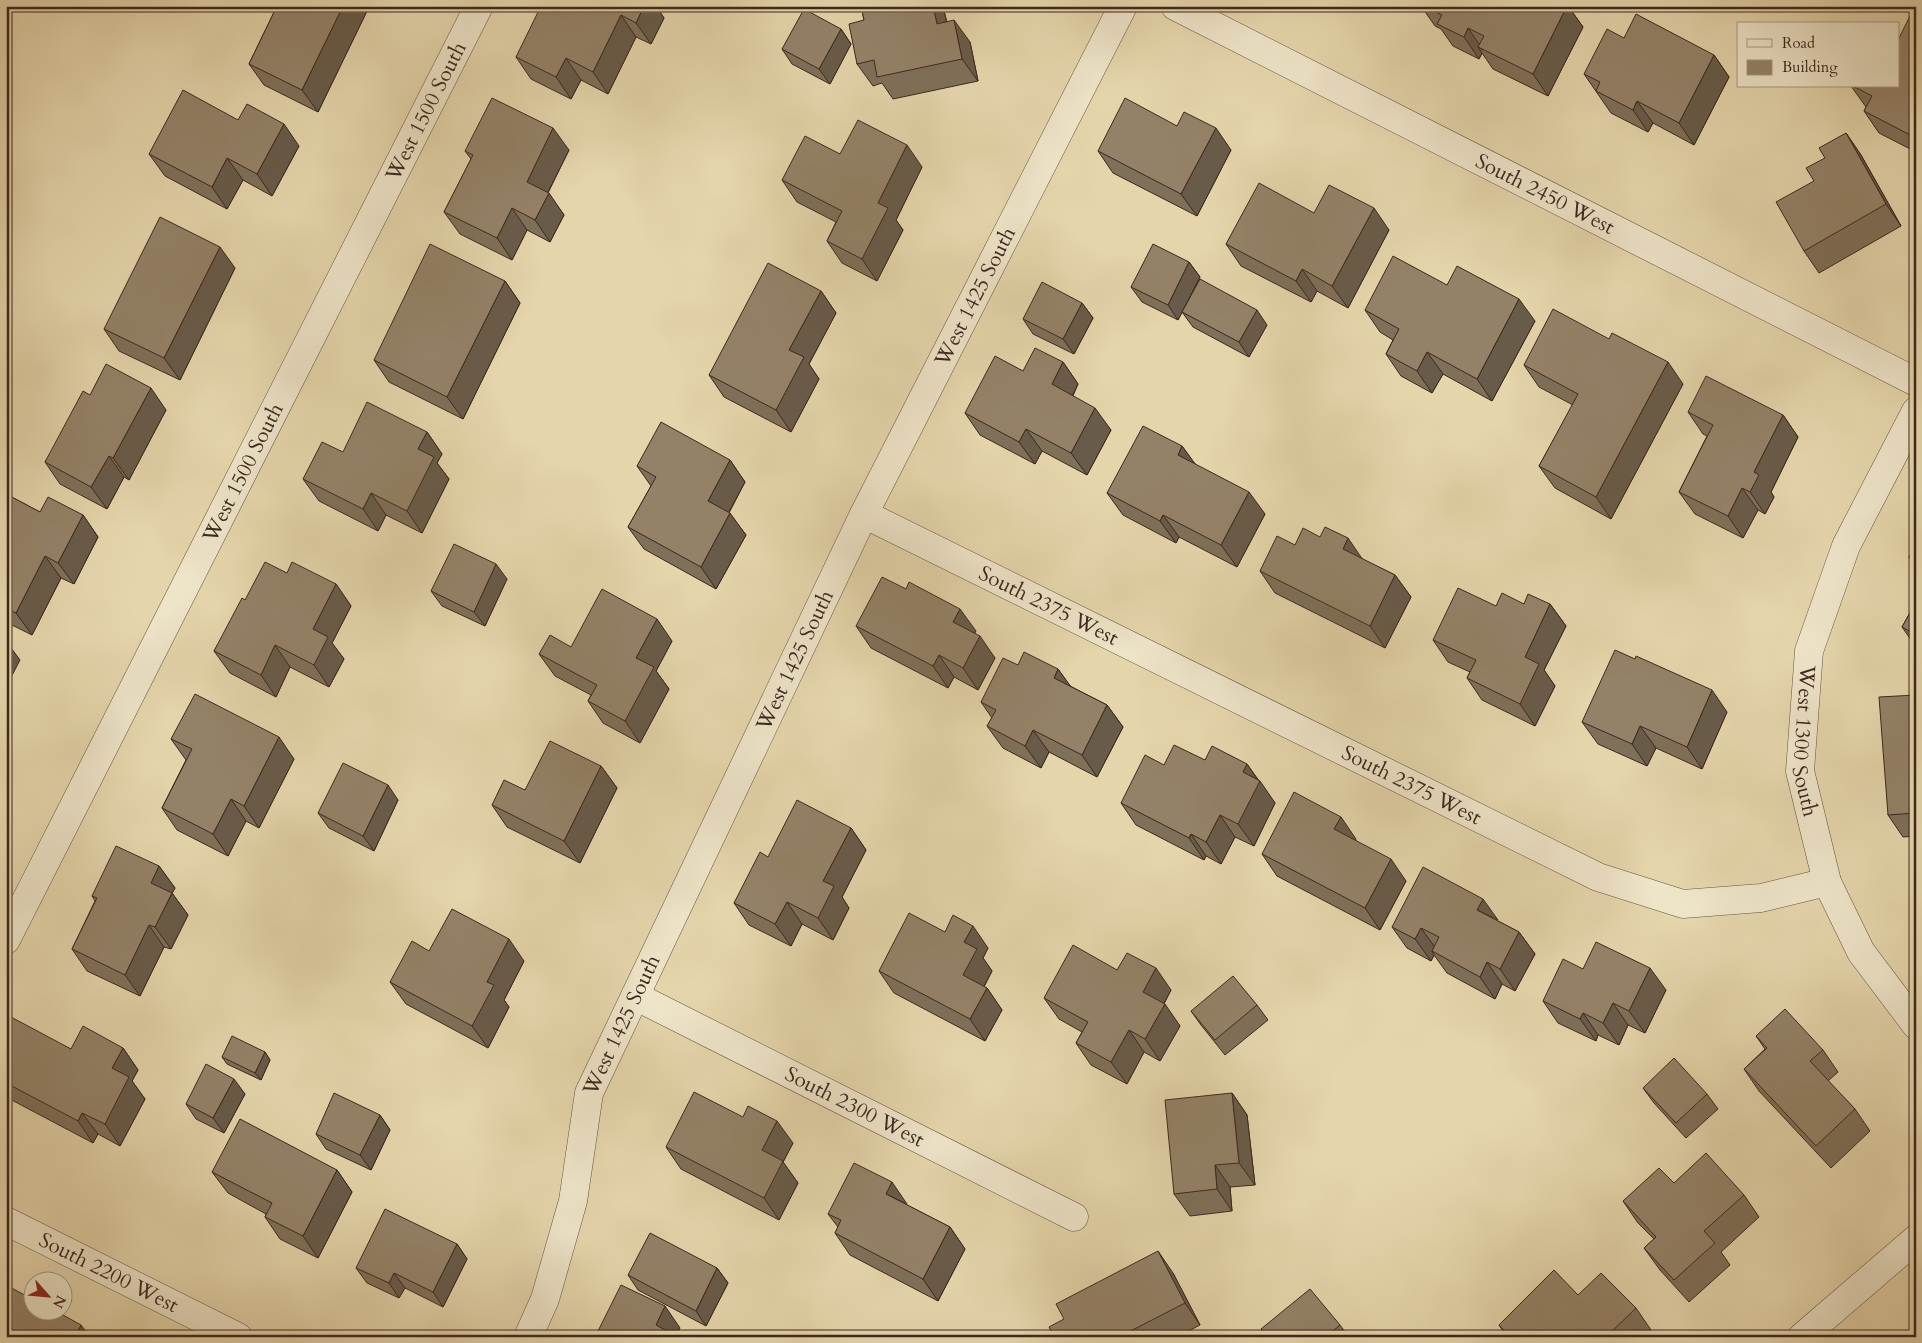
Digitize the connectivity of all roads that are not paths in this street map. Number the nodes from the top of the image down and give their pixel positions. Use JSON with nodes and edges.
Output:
{"nodes":[{"id":1,"x":478,"y":6,"type":"edge"},
{"id":2,"x":1123,"y":6,"type":"edge"},
{"id":3,"x":1175,"y":6,"type":"edge"},
{"id":4,"x":1916,"y":382,"type":"edge"},
{"id":5,"x":1916,"y":411,"type":"edge"},
{"id":6,"x":864,"y":514,"type":"junction"},
{"id":7,"x":1827,"y":882,"type":"junction"},
{"id":8,"x":6,"y":940,"type":"edge"},
{"id":9,"x":635,"y":996,"type":"junction"},
{"id":10,"x":1916,"y":1025,"type":"edge"},
{"id":11,"x":1074,"y":1217,"type":"dead end"},
{"id":12,"x":6,"y":1220,"type":"edge"},
{"id":13,"x":1916,"y":1239,"type":"edge"},
{"id":14,"x":238,"y":1337,"type":"edge"},
{"id":15,"x":528,"y":1337,"type":"edge"},
{"id":16,"x":1802,"y":1337,"type":"edge"}],
"edges":[{"from":1,"to":8,"type":"street","name":"West 1500 South"},
{"from":2,"to":6,"type":"street","name":"West 1425 South"},
{"from":3,"to":4,"type":"street","name":"South 2450 West"},
{"from":5,"to":7,"type":"street","name":"West 1300 South"},
{"from":6,"to":7,"type":"street","name":"South 2375 West"},
{"from":6,"to":9,"type":"street","name":"West 1425 South"},
{"from":7,"to":10,"type":"street"},
{"from":9,"to":11,"type":"street","name":"South 2300 West"},
{"from":9,"to":15,"type":"street","name":"West 1425 South"},
{"from":12,"to":14,"type":"street","name":"South 2200 West"},
{"from":13,"to":16,"type":"street"}]}
